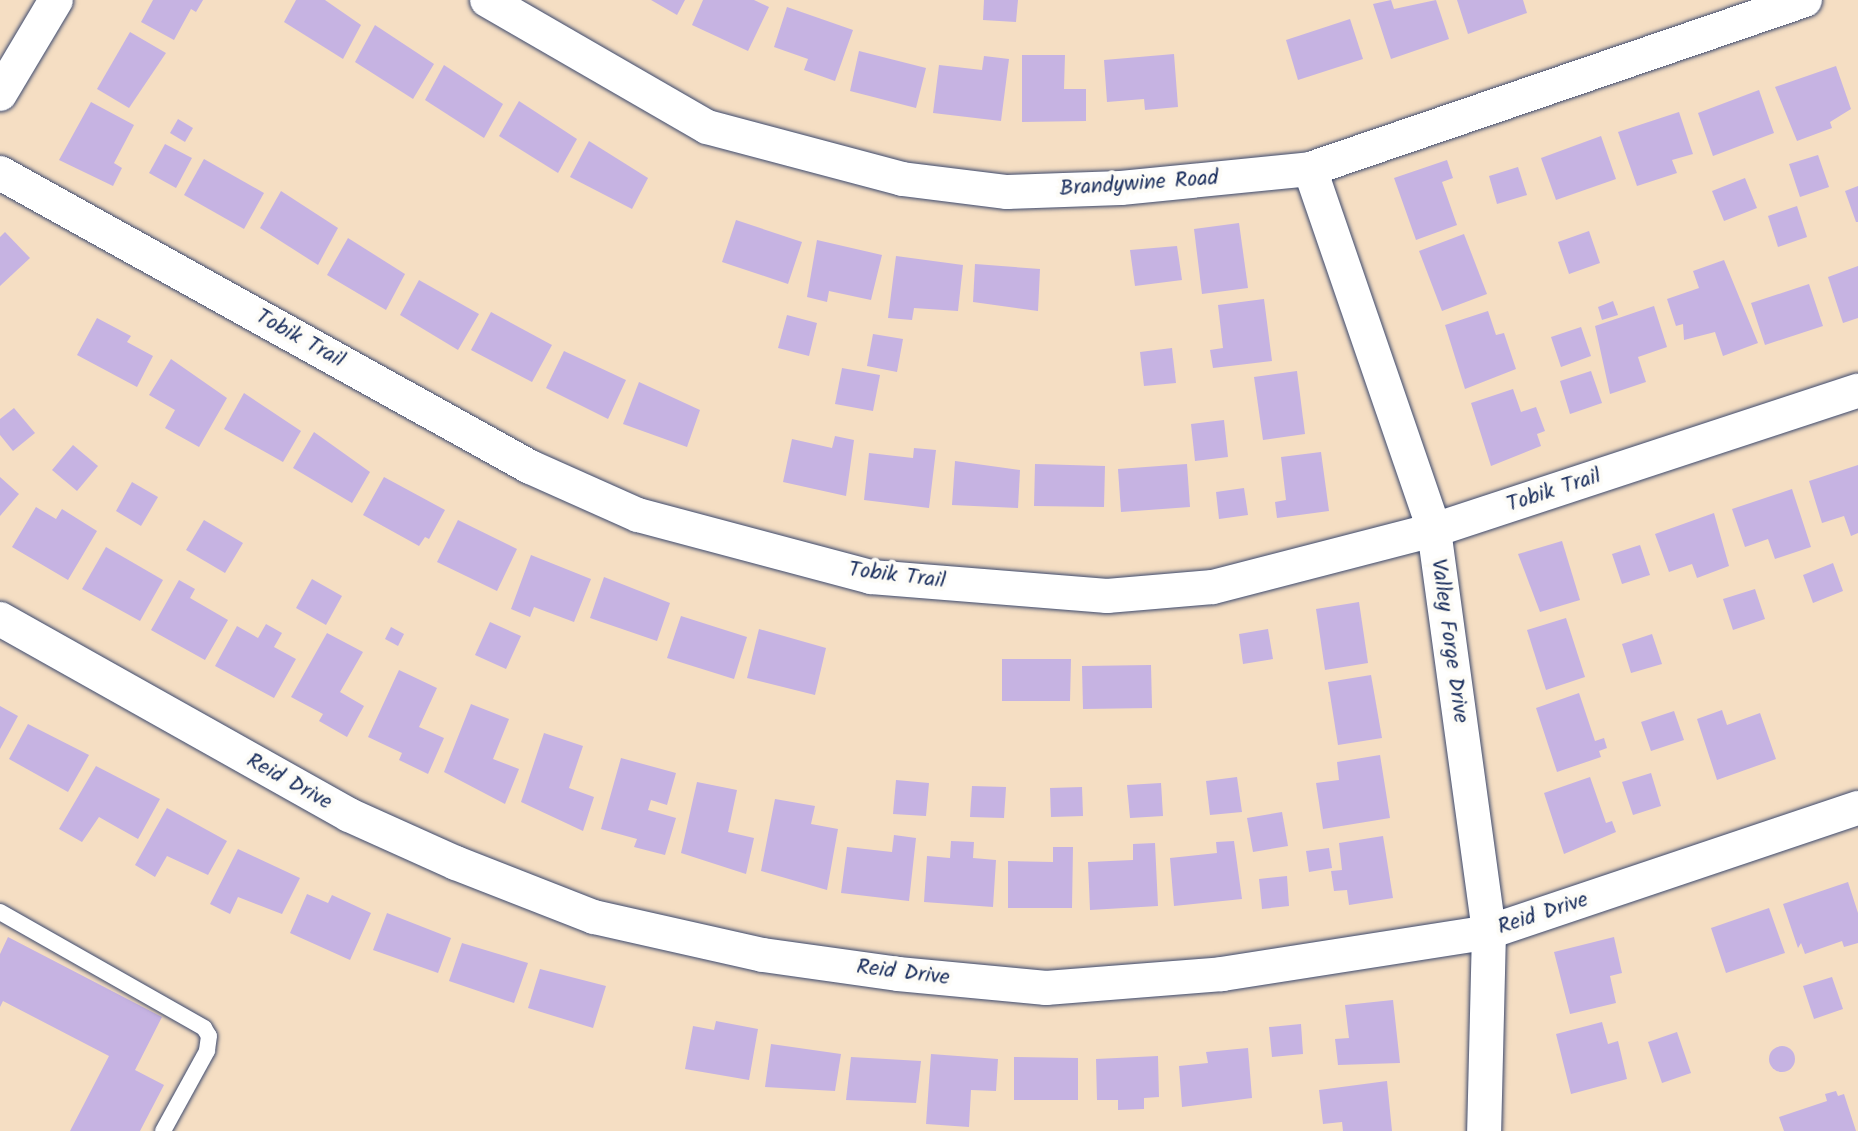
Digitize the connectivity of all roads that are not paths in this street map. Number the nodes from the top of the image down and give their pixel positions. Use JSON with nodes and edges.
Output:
{"nodes":[{"id":1,"x":56,"y":0,"type":"edge"},
{"id":2,"x":487,"y":0,"type":"edge"},
{"id":3,"x":1805,"y":0,"type":"edge"},
{"id":4,"x":0,"y":94,"type":"edge"},
{"id":5,"x":1310,"y":169,"type":"junction"},
{"id":6,"x":0,"y":173,"type":"edge"},
{"id":7,"x":1858,"y":391,"type":"edge"},
{"id":8,"x":1434,"y":530,"type":"junction"},
{"id":9,"x":0,"y":619,"type":"edge"},
{"id":10,"x":1858,"y":808,"type":"edge"},
{"id":11,"x":0,"y":912,"type":"edge"},
{"id":12,"x":1489,"y":932,"type":"junction"},
{"id":13,"x":163,"y":1131,"type":"edge"},
{"id":14,"x":1484,"y":1131,"type":"edge"}],
"edges":[{"from":1,"to":4,"type":"street"},
{"from":2,"to":5,"type":"street","name":"Brandywine Road"},
{"from":3,"to":5,"type":"street","name":"Brandywine Road"},
{"from":5,"to":8,"type":"street","name":"Valley Forge Drive"},
{"from":6,"to":8,"type":"street","name":"Tobik Trail"},
{"from":7,"to":8,"type":"street","name":"Tobik Trail"},
{"from":8,"to":12,"type":"street","name":"Valley Forge Drive"},
{"from":9,"to":12,"type":"street","name":"Reid Drive"},
{"from":10,"to":12,"type":"street","name":"Reid Drive"},
{"from":11,"to":13,"type":"lane"},
{"from":12,"to":14,"type":"street","name":"Valley Forge Drive"}]}
